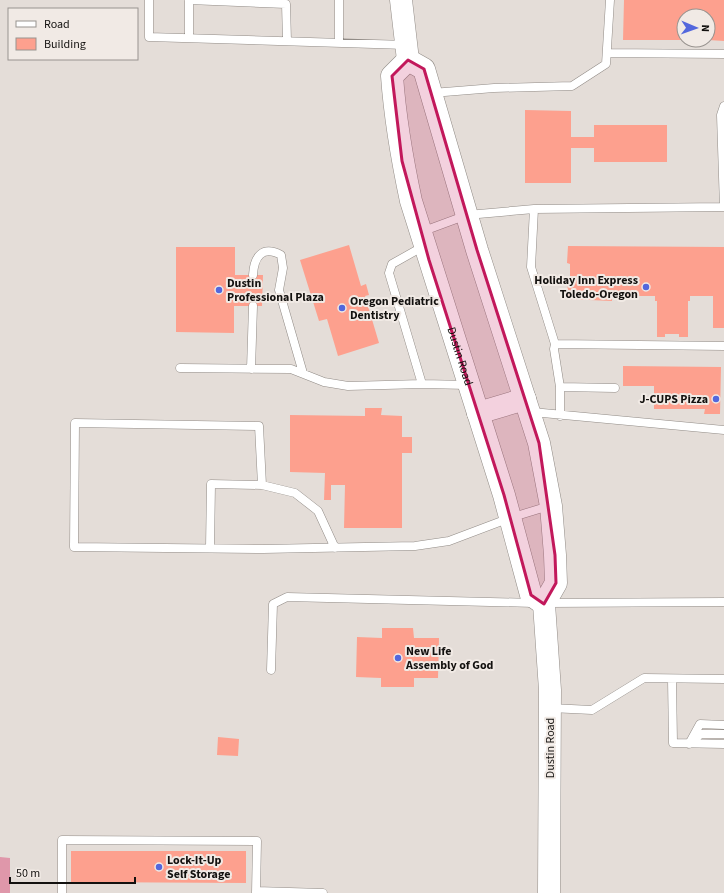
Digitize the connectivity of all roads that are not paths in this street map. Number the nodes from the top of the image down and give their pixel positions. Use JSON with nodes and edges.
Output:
{"nodes":[{"id":1,"x":149,"y":0,"type":"edge"},
{"id":2,"x":189,"y":0,"type":"edge"},
{"id":3,"x":339,"y":0,"type":"edge"},
{"id":4,"x":401,"y":0,"type":"edge"},
{"id":5,"x":610,"y":0,"type":"edge"},
{"id":6,"x":189,"y":38,"type":"junction"},
{"id":7,"x":287,"y":41,"type":"junction"},
{"id":8,"x":338,"y":42,"type":"junction"},
{"id":9,"x":407,"y":52,"type":"junction"},
{"id":10,"x":607,"y":53,"type":"junction"},
{"id":11,"x":724,"y":54,"type":"edge"},
{"id":12,"x":431,"y":93,"type":"junction"},
{"id":13,"x":724,"y":106,"type":"edge"},
{"id":14,"x":724,"y":207,"type":"edge"},
{"id":15,"x":534,"y":209,"type":"junction"},
{"id":16,"x":467,"y":215,"type":"junction"},
{"id":17,"x":423,"y":239,"type":"junction"},
{"id":18,"x":253,"y":275,"type":"dead end"},
{"id":19,"x":253,"y":306,"type":"dead end"},
{"id":20,"x":555,"y":344,"type":"junction"},
{"id":21,"x":724,"y":346,"type":"edge"},
{"id":22,"x":180,"y":368,"type":"dead end"},
{"id":23,"x":251,"y":369,"type":"junction"},
{"id":24,"x":303,"y":373,"type":"junction"},
{"id":25,"x":422,"y":384,"type":"junction"},
{"id":26,"x":469,"y":385,"type":"junction"},
{"id":27,"x":560,"y":387,"type":"junction"},
{"id":28,"x":615,"y":388,"type":"dead end"},
{"id":29,"x":527,"y":405,"type":"junction"},
{"id":30,"x":478,"y":413,"type":"junction"},
{"id":31,"x":560,"y":416,"type":"junction"},
{"id":32,"x":724,"y":430,"type":"edge"},
{"id":33,"x":262,"y":485,"type":"junction"},
{"id":34,"x":550,"y":506,"type":"junction"},
{"id":35,"x":510,"y":518,"type":"junction"},
{"id":36,"x":210,"y":548,"type":"junction"},
{"id":37,"x":335,"y":548,"type":"junction"},
{"id":38,"x":724,"y":602,"type":"edge"},
{"id":39,"x":544,"y":604,"type":"junction"},
{"id":40,"x":270,"y":670,"type":"dead end"},
{"id":41,"x":672,"y":679,"type":"junction"},
{"id":42,"x":724,"y":679,"type":"edge"},
{"id":43,"x":550,"y":708,"type":"junction"},
{"id":44,"x":724,"y":725,"type":"edge"},
{"id":45,"x":724,"y":734,"type":"edge"},
{"id":46,"x":689,"y":744,"type":"junction"},
{"id":47,"x":724,"y":744,"type":"edge"},
{"id":48,"x":256,"y":892,"type":"edge"},
{"id":49,"x":62,"y":893,"type":"edge"},
{"id":50,"x":323,"y":893,"type":"edge"},
{"id":51,"x":549,"y":893,"type":"edge"}],
"edges":[{"from":1,"to":6,"type":"lane"},
{"from":2,"to":6,"type":"lane"},
{"from":2,"to":7,"type":"lane"},
{"from":3,"to":8,"type":"lane"},
{"from":4,"to":9,"type":"street"},
{"from":5,"to":10,"type":"lane"},
{"from":6,"to":7,"type":"lane"},
{"from":7,"to":8,"type":"lane"},
{"from":8,"to":9,"type":"lane"},
{"from":9,"to":12,"type":"street"},
{"from":9,"to":17,"type":"street","name":"Dustin Road"},
{"from":10,"to":11,"type":"lane"},
{"from":10,"to":12,"type":"lane"},
{"from":12,"to":16,"type":"street"},
{"from":13,"to":14,"type":"lane"},
{"from":14,"to":15,"type":"lane"},
{"from":15,"to":16,"type":"lane"},
{"from":15,"to":20,"type":"lane"},
{"from":16,"to":17,"type":"lane"},
{"from":16,"to":29,"type":"street"},
{"from":17,"to":25,"type":"lane"},
{"from":17,"to":26,"type":"street","name":"Dustin Road"},
{"from":18,"to":24,"type":"lane"},
{"from":19,"to":23,"type":"lane"},
{"from":20,"to":21,"type":"lane"},
{"from":20,"to":27,"type":"lane"},
{"from":22,"to":23,"type":"lane"},
{"from":23,"to":24,"type":"lane"},
{"from":24,"to":25,"type":"lane"},
{"from":25,"to":26,"type":"lane"},
{"from":26,"to":30,"type":"street","name":"Dustin Road"},
{"from":27,"to":28,"type":"lane"},
{"from":27,"to":31,"type":"lane"},
{"from":29,"to":30,"type":"street"},
{"from":29,"to":31,"type":"lane"},
{"from":29,"to":34,"type":"street"},
{"from":30,"to":35,"type":"street","name":"Dustin Road"},
{"from":31,"to":32,"type":"lane"},
{"from":33,"to":36,"type":"lane"},
{"from":33,"to":36,"type":"lane"},
{"from":33,"to":37,"type":"lane"},
{"from":34,"to":35,"type":"lane"},
{"from":34,"to":39,"type":"street"},
{"from":35,"to":37,"type":"lane"},
{"from":35,"to":39,"type":"street","name":"Dustin Road"},
{"from":36,"to":37,"type":"lane"},
{"from":38,"to":39,"type":"lane"},
{"from":39,"to":40,"type":"lane"},
{"from":39,"to":43,"type":"street","name":"Dustin Road"},
{"from":41,"to":42,"type":"lane"},
{"from":41,"to":43,"type":"lane"},
{"from":41,"to":46,"type":"lane"},
{"from":43,"to":51,"type":"street","name":"Dustin Road"},
{"from":44,"to":46,"type":"lane"},
{"from":45,"to":46,"type":"lane"},
{"from":46,"to":47,"type":"lane"},
{"from":48,"to":49,"type":"lane"},
{"from":48,"to":50,"type":"lane"}]}
